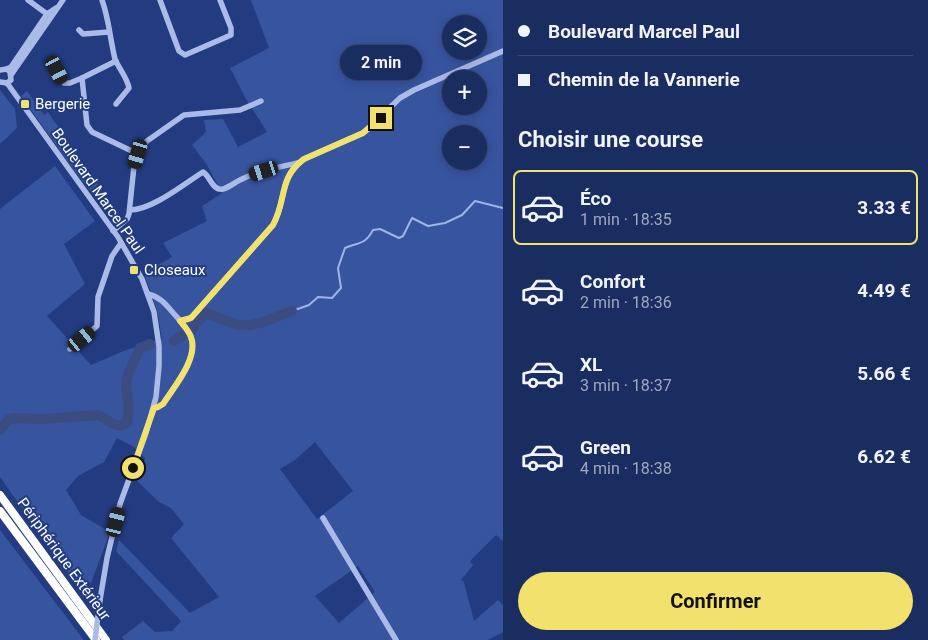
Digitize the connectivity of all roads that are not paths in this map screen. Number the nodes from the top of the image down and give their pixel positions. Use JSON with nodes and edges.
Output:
{"nodes":[{"id":1,"x":28,"y":0,"type":"edge"},
{"id":2,"x":102,"y":0,"type":"edge"},
{"id":3,"x":160,"y":0,"type":"edge"},
{"id":4,"x":220,"y":0,"type":"edge"},
{"id":5,"x":62,"y":3,"type":"edge"},
{"id":6,"x":48,"y":14,"type":"junction"},
{"id":7,"x":79,"y":30,"type":"dead end"},
{"id":8,"x":109,"y":32,"type":"junction"},
{"id":9,"x":503,"y":52,"type":"edge"},
{"id":10,"x":116,"y":61,"type":"junction"},
{"id":11,"x":51,"y":66,"type":"dead end"},
{"id":12,"x":3,"y":70,"type":"edge"},
{"id":13,"x":11,"y":75,"type":"junction"},
{"id":14,"x":82,"y":78,"type":"junction"},
{"id":15,"x":0,"y":82,"type":"edge"},
{"id":16,"x":7,"y":83,"type":"junction"},
{"id":17,"x":261,"y":101,"type":"dead end"},
{"id":18,"x":116,"y":104,"type":"dead end"},
{"id":19,"x":138,"y":154,"type":"junction"},
{"id":20,"x":300,"y":162,"type":"junction"},
{"id":21,"x":130,"y":210,"type":"junction"},
{"id":22,"x":113,"y":230,"type":"junction"},
{"id":23,"x":121,"y":243,"type":"junction"},
{"id":24,"x":148,"y":294,"type":"junction"},
{"id":25,"x":180,"y":321,"type":"junction"},
{"id":26,"x":70,"y":349,"type":"dead end"},
{"id":27,"x":154,"y":408,"type":"junction"},
{"id":28,"x":0,"y":495,"type":"edge"},
{"id":29,"x":0,"y":511,"type":"edge"},
{"id":30,"x":323,"y":518,"type":"dead end"},
{"id":31,"x":96,"y":640,"type":"edge"},
{"id":32,"x":106,"y":640,"type":"edge"},
{"id":33,"x":396,"y":640,"type":"edge"}],
"edges":[{"from":1,"to":6,"type":"street"},
{"from":2,"to":8,"type":"street"},
{"from":3,"to":4,"type":"street"},
{"from":5,"to":6,"type":"street"},
{"from":5,"to":13,"type":"street"},
{"from":6,"to":12,"type":"street"},
{"from":7,"to":8,"type":"street"},
{"from":8,"to":10,"type":"street"},
{"from":9,"to":20,"type":"street"},
{"from":10,"to":14,"type":"street"},
{"from":10,"to":18,"type":"street"},
{"from":11,"to":14,"type":"street"},
{"from":12,"to":13,"type":"street"},
{"from":13,"to":16,"type":"street"},
{"from":14,"to":19,"type":"street"},
{"from":15,"to":16,"type":"street"},
{"from":16,"to":22,"type":"street","name":"Boulevard Marcel Paul"},
{"from":17,"to":19,"type":"street"},
{"from":19,"to":21,"type":"street"},
{"from":20,"to":21,"type":"street"},
{"from":20,"to":25,"type":"street"},
{"from":21,"to":22,"type":"street"},
{"from":22,"to":23,"type":"street","name":"Boulevard Marcel Paul"},
{"from":23,"to":24,"type":"street","name":"Boulevard Marcel Paul"},
{"from":23,"to":26,"type":"street"},
{"from":24,"to":25,"type":"street"},
{"from":24,"to":27,"type":"street","name":"Boulevard Marcel Paul"},
{"from":25,"to":27,"type":"street"},
{"from":27,"to":31,"type":"street","name":"Boulevard Marcel Paul","bridge":true},
{"from":28,"to":32,"type":"highway","name":"Périphérique Extérieur"},
{"from":29,"to":31,"type":"highway"},
{"from":30,"to":33,"type":"street"}]}
